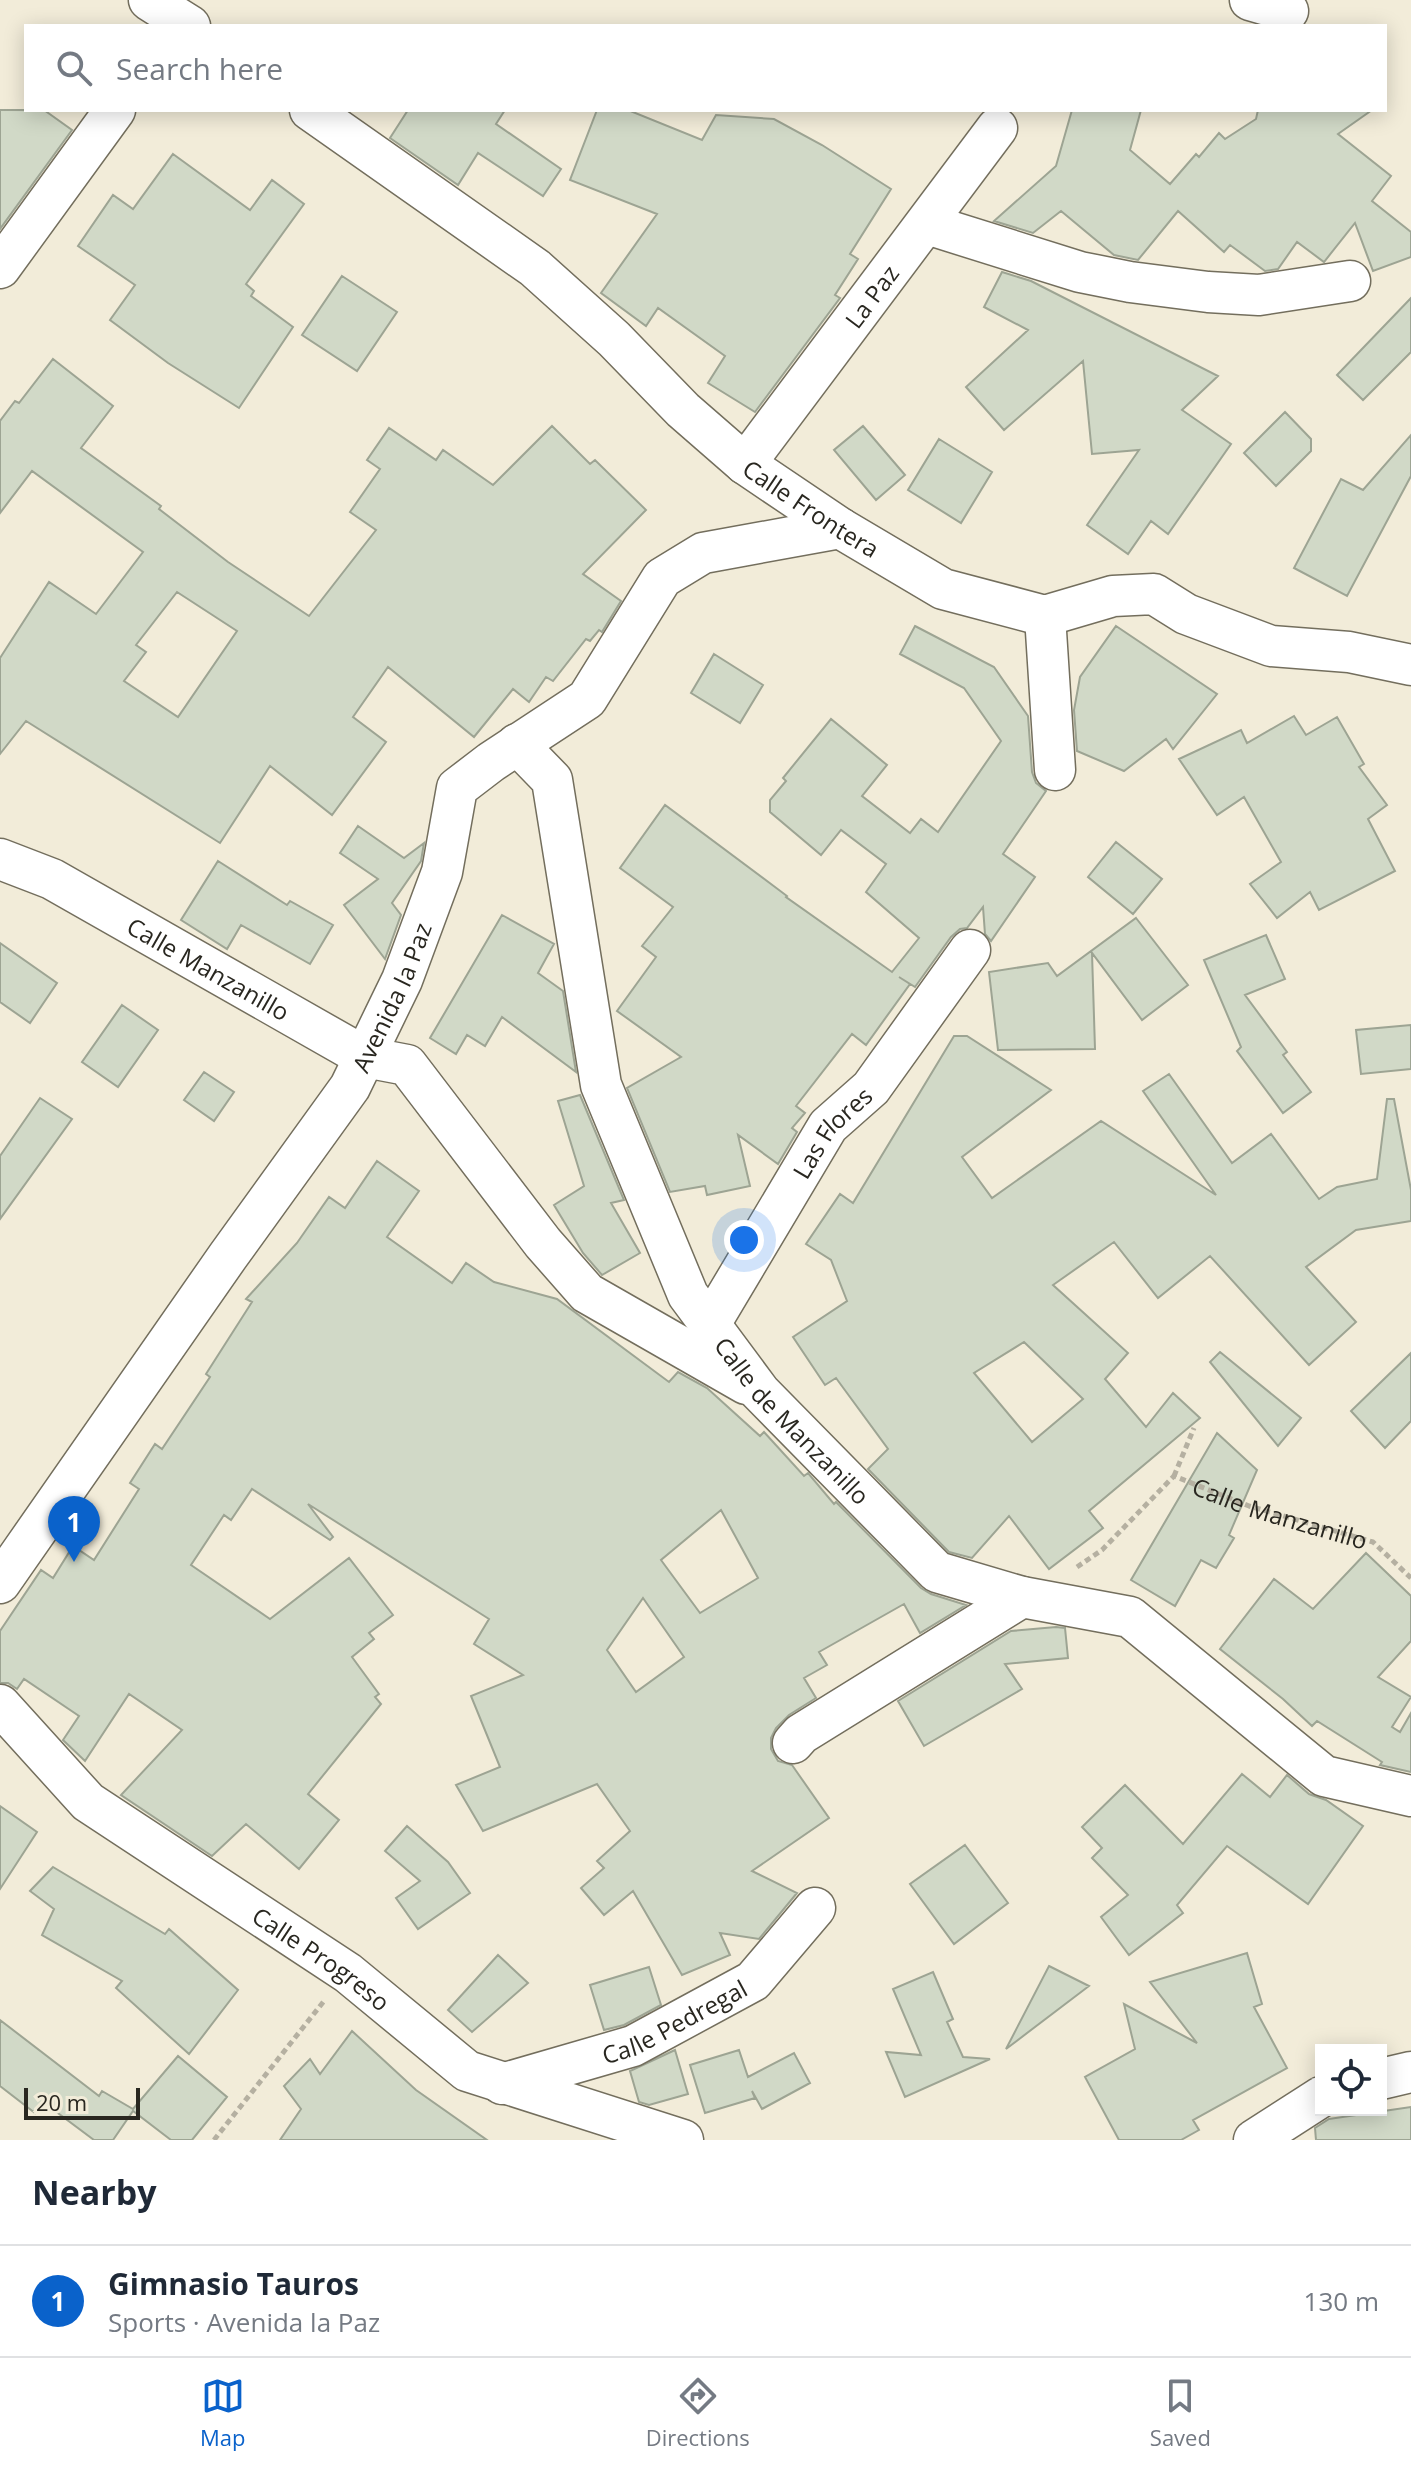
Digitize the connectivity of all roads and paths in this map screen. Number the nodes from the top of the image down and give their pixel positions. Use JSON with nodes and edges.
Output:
{"nodes":[{"id":1,"x":1250,"y":0,"type":"edge"},
{"id":2,"x":1288,"y":11,"type":"dead end"},
{"id":3,"x":114,"y":112,"type":"edge"},
{"id":4,"x":313,"y":112,"type":"edge"},
{"id":5,"x":997,"y":128,"type":"dead end"},
{"id":6,"x":927,"y":224,"type":"junction"},
{"id":7,"x":0,"y":268,"type":"edge"},
{"id":8,"x":1350,"y":281,"type":"dead end"},
{"id":9,"x":745,"y":464,"type":"junction"},
{"id":10,"x":840,"y":528,"type":"junction"},
{"id":11,"x":1045,"y":616,"type":"junction"},
{"id":12,"x":1411,"y":665,"type":"edge"},
{"id":13,"x":517,"y":744,"type":"junction"},
{"id":14,"x":1055,"y":770,"type":"dead end"},
{"id":15,"x":0,"y":835,"type":"edge"},
{"id":16,"x":0,"y":859,"type":"edge"},
{"id":17,"x":52,"y":879,"type":"junction"},
{"id":18,"x":970,"y":950,"type":"dead end"},
{"id":19,"x":365,"y":1057,"type":"junction"},
{"id":20,"x":710,"y":1324,"type":"junction"},
{"id":21,"x":760,"y":1392,"type":"junction"},
{"id":22,"x":1194,"y":1428,"type":"dead end"},
{"id":23,"x":1174,"y":1476,"type":"junction"},
{"id":24,"x":1068,"y":1574,"type":"dead end"},
{"id":25,"x":1411,"y":1578,"type":"edge"},
{"id":26,"x":0,"y":1583,"type":"edge"},
{"id":27,"x":1022,"y":1597,"type":"junction"},
{"id":28,"x":0,"y":1705,"type":"edge"},
{"id":29,"x":793,"y":1743,"type":"dead end"},
{"id":30,"x":1411,"y":1796,"type":"edge"},
{"id":31,"x":815,"y":1908,"type":"dead end"},
{"id":32,"x":348,"y":1973,"type":"junction"},
{"id":33,"x":1411,"y":2072,"type":"edge"},
{"id":34,"x":1387,"y":2078,"type":"edge"},
{"id":35,"x":502,"y":2084,"type":"junction"},
{"id":36,"x":1315,"y":2101,"type":"edge"},
{"id":37,"x":214,"y":2140,"type":"edge"},
{"id":38,"x":683,"y":2140,"type":"edge"},
{"id":39,"x":1254,"y":2140,"type":"edge"}],
"edges":[{"from":1,"to":2,"type":"street"},
{"from":3,"to":7,"type":"street"},
{"from":4,"to":9,"type":"street","name":"Calle Frontera"},
{"from":5,"to":6,"type":"street","name":"La Paz"},
{"from":6,"to":8,"type":"street"},
{"from":6,"to":9,"type":"street","name":"La Paz"},
{"from":9,"to":10,"type":"street","name":"Calle Frontera"},
{"from":10,"to":11,"type":"street","name":"Calle Frontera"},
{"from":10,"to":13,"type":"street","name":"Avenida la Paz"},
{"from":11,"to":12,"type":"street"},
{"from":11,"to":14,"type":"street"},
{"from":13,"to":19,"type":"street","name":"Avenida la Paz"},
{"from":13,"to":20,"type":"street","name":"Calle de Manzanillo"},
{"from":15,"to":17,"type":"street","name":"Calle Manzanillo"},
{"from":16,"to":17,"type":"street","name":"Calle Manzanillo"},
{"from":17,"to":19,"type":"street","name":"Calle Manzanillo"},
{"from":18,"to":20,"type":"street","name":"Las Flores"},
{"from":19,"to":21,"type":"street","name":"Calle Manzanillo"},
{"from":19,"to":26,"type":"street","name":"Avenida la Paz"},
{"from":20,"to":21,"type":"street","name":"Calle de Manzanillo"},
{"from":21,"to":27,"type":"street","name":"Calle de Manzanillo"},
{"from":22,"to":23,"type":"path"},
{"from":23,"to":24,"type":"path","name":"Calle Manzanillo"},
{"from":23,"to":25,"type":"path","name":"Calle Manzanillo"},
{"from":27,"to":29,"type":"street"},
{"from":27,"to":30,"type":"street","name":"Calle de Manzanillo"},
{"from":28,"to":32,"type":"street","name":"Calle Progreso"},
{"from":31,"to":35,"type":"street","name":"Calle Pedregal"},
{"from":32,"to":35,"type":"street","name":"Calle Progreso"},
{"from":32,"to":37,"type":"path"},
{"from":33,"to":34,"type":"street"},
{"from":35,"to":38,"type":"street","name":"Calle Progreso"},
{"from":36,"to":39,"type":"street"}]}
